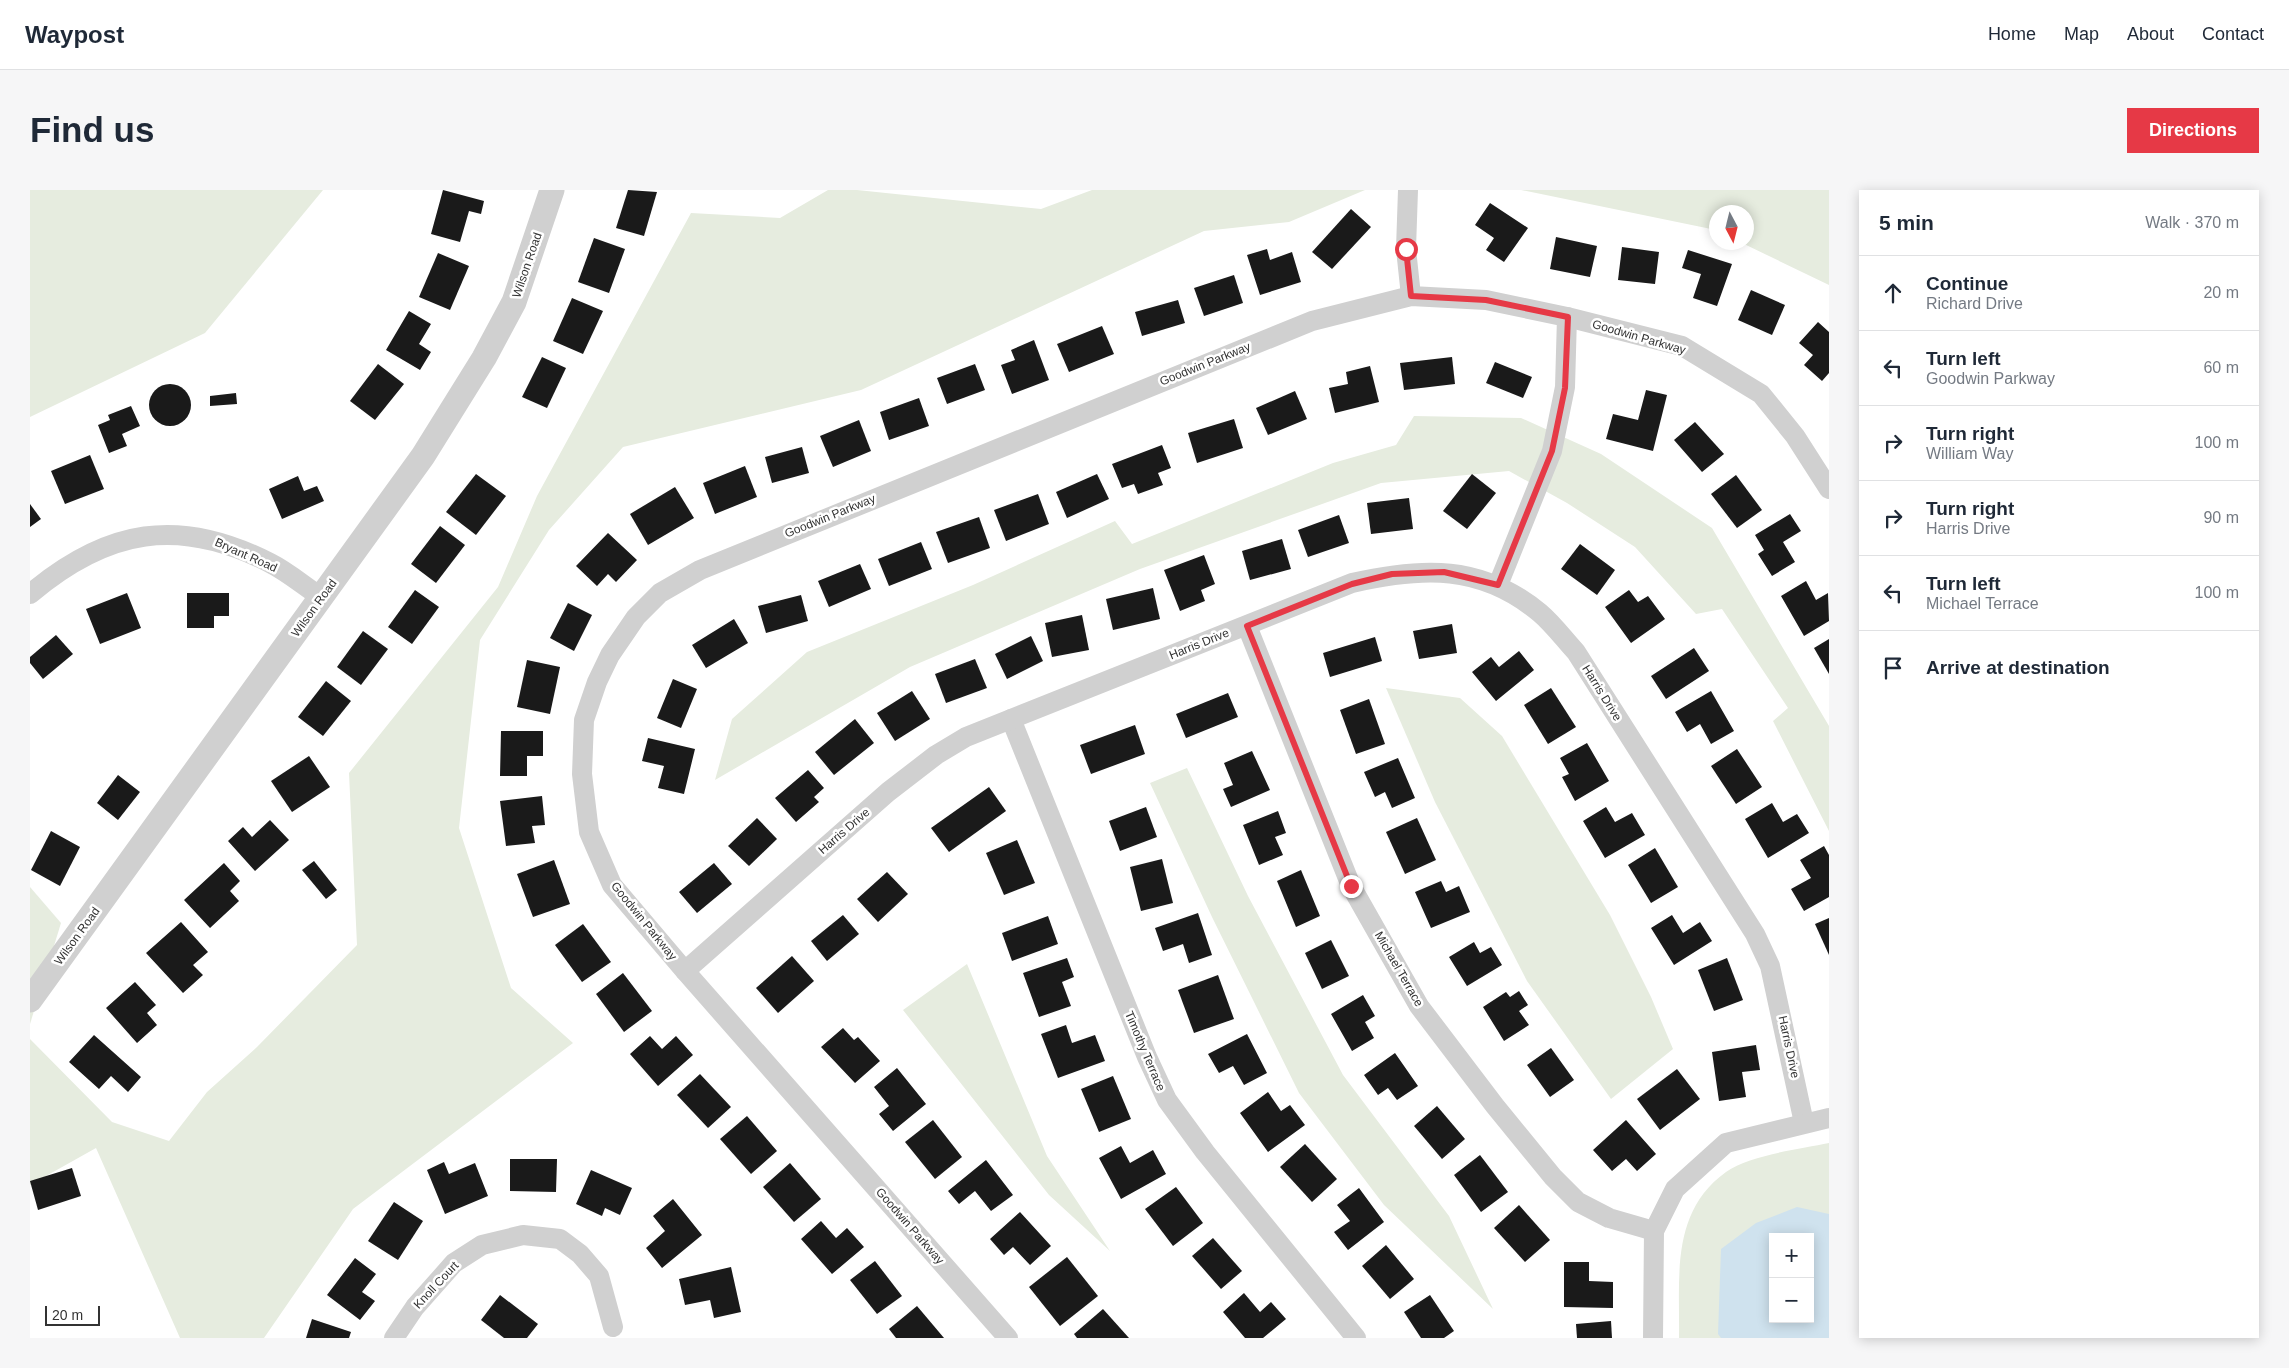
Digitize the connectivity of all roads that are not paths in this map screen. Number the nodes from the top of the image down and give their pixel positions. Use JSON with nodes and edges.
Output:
{"nodes":[{"id":1,"x":552,"y":190,"type":"edge"},
{"id":2,"x":1408,"y":190,"type":"edge"},
{"id":3,"x":1411,"y":296,"type":"junction"},
{"id":4,"x":1568,"y":317,"type":"junction"},
{"id":5,"x":1829,"y":489,"type":"edge"},
{"id":6,"x":1498,"y":585,"type":"junction"},
{"id":7,"x":30,"y":594,"type":"edge"},
{"id":8,"x":321,"y":598,"type":"junction"},
{"id":9,"x":1247,"y":626,"type":"junction"},
{"id":10,"x":1011,"y":719,"type":"junction"},
{"id":11,"x":685,"y":971,"type":"junction"},
{"id":12,"x":30,"y":1000,"type":"edge"},
{"id":13,"x":1829,"y":1118,"type":"edge"},
{"id":14,"x":1804,"y":1123,"type":"junction"},
{"id":15,"x":1654,"y":1231,"type":"junction"},
{"id":16,"x":613,"y":1327,"type":"dead end"},
{"id":17,"x":1001,"y":1335,"type":"edge"},
{"id":18,"x":394,"y":1338,"type":"edge"},
{"id":19,"x":1356,"y":1338,"type":"edge"},
{"id":20,"x":1653,"y":1338,"type":"edge"}],
"edges":[{"from":1,"to":8,"type":"street","name":"Wilson Road"},
{"from":2,"to":3,"type":"street"},
{"from":3,"to":4,"type":"street","name":"Goodwin Parkway"},
{"from":3,"to":11,"type":"street","name":"Goodwin Parkway"},
{"from":4,"to":5,"type":"street","name":"Goodwin Parkway"},
{"from":4,"to":6,"type":"street"},
{"from":6,"to":9,"type":"street","name":"Harris Drive"},
{"from":6,"to":14,"type":"street","name":"Harris Drive"},
{"from":7,"to":8,"type":"street","name":"Bryant Road"},
{"from":8,"to":12,"type":"street","name":"Wilson Road"},
{"from":9,"to":10,"type":"street","name":"Harris Drive"},
{"from":9,"to":15,"type":"street","name":"Michael Terrace"},
{"from":10,"to":11,"type":"street","name":"Harris Drive"},
{"from":10,"to":19,"type":"street","name":"Timothy Terrace"},
{"from":11,"to":17,"type":"street","name":"Goodwin Parkway"},
{"from":13,"to":14,"type":"street"},
{"from":14,"to":15,"type":"street"},
{"from":15,"to":20,"type":"street"},
{"from":16,"to":18,"type":"street","name":"Knoll Court"}]}
